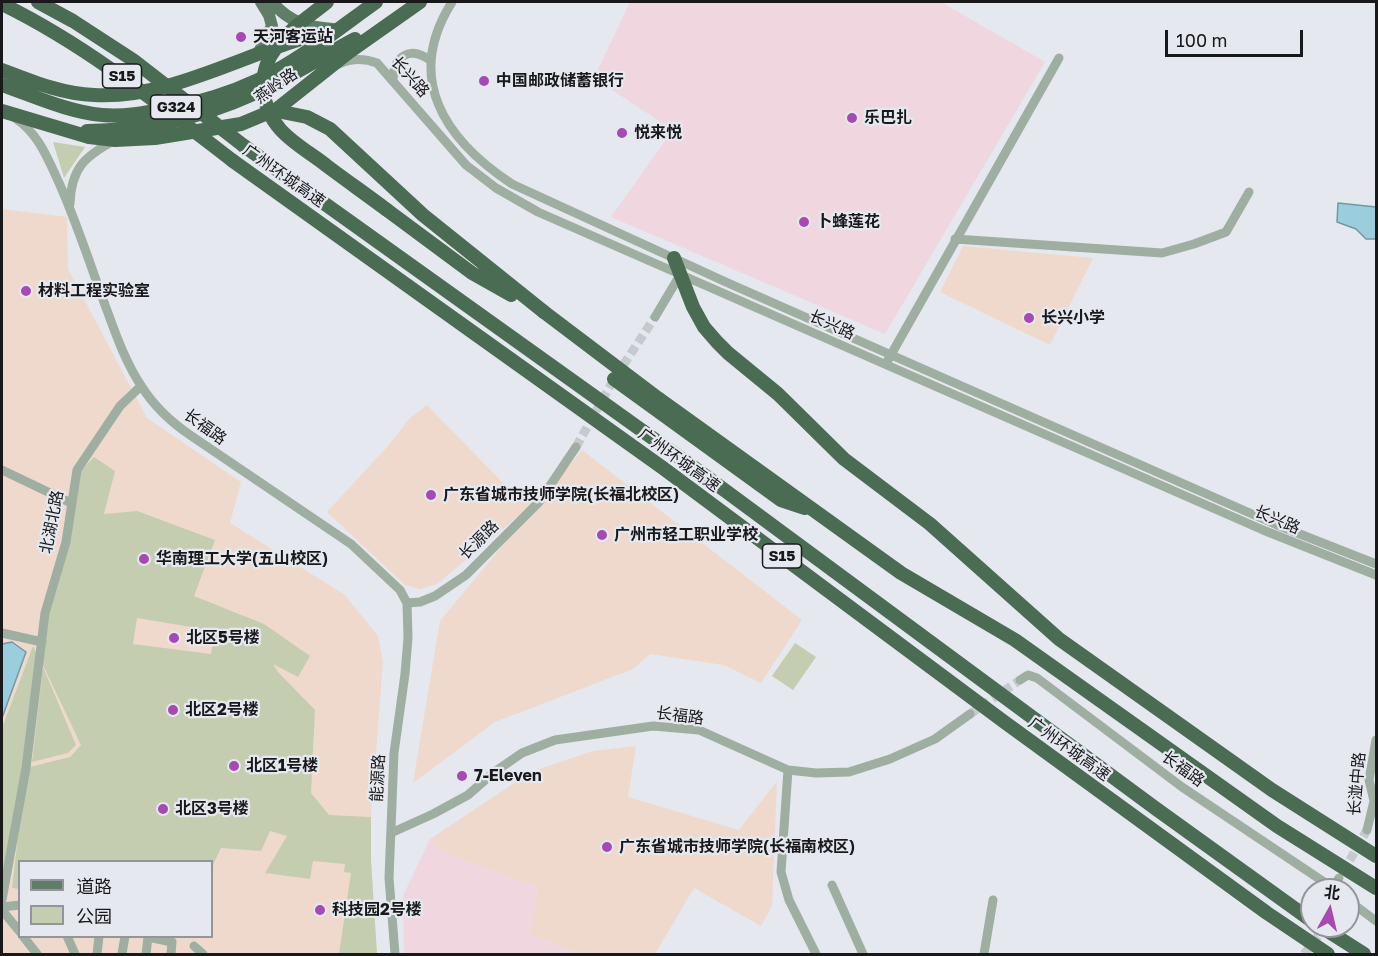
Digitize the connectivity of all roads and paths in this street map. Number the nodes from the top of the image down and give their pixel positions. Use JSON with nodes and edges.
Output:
{"nodes":[{"id":1,"x":38,"y":2,"type":"edge"},
{"id":2,"x":327,"y":2,"type":"edge"},
{"id":3,"x":376,"y":2,"type":"edge"},
{"id":4,"x":452,"y":2,"type":"edge"},
{"id":5,"x":268,"y":3,"type":"edge"},
{"id":6,"x":2,"y":4,"type":"edge"},
{"id":7,"x":414,"y":6,"type":"edge"},
{"id":8,"x":300,"y":24,"type":"junction"},
{"id":9,"x":337,"y":30,"type":"junction"},
{"id":10,"x":259,"y":52,"type":"junction"},
{"id":11,"x":1059,"y":58,"type":"dead end"},
{"id":12,"x":430,"y":61,"type":"junction"},
{"id":13,"x":2,"y":70,"type":"edge"},
{"id":14,"x":318,"y":76,"type":"junction"},
{"id":15,"x":393,"y":80,"type":"junction"},
{"id":16,"x":2,"y":85,"type":"edge"},
{"id":17,"x":5,"y":112,"type":"edge"},
{"id":18,"x":272,"y":112,"type":"junction"},
{"id":19,"x":67,"y":130,"type":"junction"},
{"id":20,"x":115,"y":140,"type":"junction"},
{"id":21,"x":1249,"y":192,"type":"dead end"},
{"id":22,"x":70,"y":207,"type":"junction"},
{"id":23,"x":955,"y":239,"type":"junction"},
{"id":24,"x":674,"y":258,"type":"junction"},
{"id":25,"x":680,"y":275,"type":"junction"},
{"id":26,"x":544,"y":312,"type":"junction"},
{"id":27,"x":655,"y":317,"type":"tunnel mouth"},
{"id":28,"x":890,"y":354,"type":"junction"},
{"id":29,"x":885,"y":365,"type":"junction"},
{"id":30,"x":614,"y":379,"type":"dead end"},
{"id":31,"x":141,"y":386,"type":"junction"},
{"id":32,"x":576,"y":447,"type":"tunnel mouth"},
{"id":33,"x":2,"y":470,"type":"edge"},
{"id":34,"x":71,"y":503,"type":"junction"},
{"id":35,"x":854,"y":537,"type":"junction"},
{"id":36,"x":1377,"y":564,"type":"edge"},
{"id":37,"x":1377,"y":575,"type":"edge"},
{"id":38,"x":407,"y":603,"type":"junction"},
{"id":39,"x":2,"y":633,"type":"edge"},
{"id":40,"x":42,"y":642,"type":"junction"},
{"id":41,"x":1020,"y":680,"type":"tunnel mouth"},
{"id":42,"x":970,"y":714,"type":"tunnel mouth"},
{"id":43,"x":1377,"y":740,"type":"edge"},
{"id":44,"x":788,"y":770,"type":"junction"},
{"id":45,"x":1367,"y":830,"type":"tunnel mouth"},
{"id":46,"x":390,"y":833,"type":"junction"},
{"id":47,"x":1377,"y":856,"type":"edge"},
{"id":48,"x":1318,"y":878,"type":"edge"},
{"id":49,"x":832,"y":885,"type":"dead end"},
{"id":50,"x":1377,"y":888,"type":"edge"},
{"id":51,"x":2,"y":900,"type":"edge"},
{"id":52,"x":993,"y":900,"type":"dead end"},
{"id":53,"x":18,"y":905,"type":"edge"},
{"id":54,"x":2,"y":909,"type":"edge"},
{"id":55,"x":1360,"y":909,"type":"edge"},
{"id":56,"x":1300,"y":912,"type":"edge"},
{"id":57,"x":1377,"y":921,"type":"edge"},
{"id":58,"x":18,"y":929,"type":"edge"},
{"id":59,"x":25,"y":938,"type":"edge"},
{"id":60,"x":67,"y":938,"type":"edge"},
{"id":61,"x":99,"y":938,"type":"edge"},
{"id":62,"x":125,"y":938,"type":"edge"},
{"id":63,"x":148,"y":938,"type":"edge"},
{"id":64,"x":153,"y":938,"type":"edge"},
{"id":65,"x":1339,"y":938,"type":"edge"},
{"id":66,"x":194,"y":946,"type":"dead end"},
{"id":67,"x":74,"y":952,"type":"edge"},
{"id":68,"x":37,"y":954,"type":"edge"},
{"id":69,"x":97,"y":954,"type":"edge"},
{"id":70,"x":122,"y":954,"type":"edge"},
{"id":71,"x":146,"y":954,"type":"edge"},
{"id":72,"x":171,"y":954,"type":"edge"},
{"id":73,"x":203,"y":954,"type":"edge"},
{"id":74,"x":394,"y":954,"type":"edge"},
{"id":75,"x":816,"y":954,"type":"edge"},
{"id":76,"x":863,"y":954,"type":"edge"},
{"id":77,"x":984,"y":954,"type":"edge"},
{"id":78,"x":1328,"y":954,"type":"edge"},
{"id":79,"x":1364,"y":954,"type":"edge"}],
"edges":[{"from":1,"to":56,"type":"highway","name":"广州环城高速","number":"S15","bridge":true},
{"from":2,"to":8,"type":"highway","bridge":true},
{"from":3,"to":9,"type":"highway","number":"G324"},
{"from":4,"to":12,"type":"street","name":"长兴路"},
{"from":5,"to":8,"type":"main road"},
{"from":5,"to":10,"type":"main road"},
{"from":6,"to":78,"type":"highway","name":"广州环城高速","number":"S15","bridge":true},
{"from":7,"to":14,"type":"highway","name":"燕岭路","number":"G324"},
{"from":7,"to":19,"type":"highway"},
{"from":8,"to":9,"type":"main road"},
{"from":8,"to":26,"type":"highway","bridge":true},
{"from":9,"to":10,"type":"highway","number":"G324"},
{"from":9,"to":16,"type":"highway","name":"燕岭路","number":"G324"},
{"from":10,"to":13,"type":"highway","number":"G324"},
{"from":11,"to":23,"type":"street"},
{"from":12,"to":15,"type":"street"},
{"from":12,"to":24,"type":"street","name":"长兴路"},
{"from":14,"to":15,"type":"street","name":"长兴路"},
{"from":14,"to":18,"type":"highway","name":"燕岭路","number":"G324"},
{"from":15,"to":25,"type":"street","name":"长兴路"},
{"from":17,"to":19,"type":"highway","name":"燕岭路","number":"G324"},
{"from":17,"to":22,"type":"street","name":"长福路"},
{"from":18,"to":20,"type":"highway","name":"燕岭路","number":"G324"},
{"from":18,"to":26,"type":"highway"},
{"from":19,"to":20,"type":"highway","name":"燕岭路","number":"G324"},
{"from":20,"to":22,"type":"street","name":"长福路"},
{"from":21,"to":23,"type":"street"},
{"from":22,"to":31,"type":"street","name":"长福路"},
{"from":23,"to":28,"type":"street"},
{"from":24,"to":25,"type":"highway"},
{"from":24,"to":28,"type":"street","name":"长兴路"},
{"from":25,"to":27,"type":"street"},
{"from":25,"to":29,"type":"street","name":"长兴路"},
{"from":25,"to":47,"type":"highway"},
{"from":26,"to":35,"type":"highway","bridge":true},
{"from":28,"to":29,"type":"street"},
{"from":28,"to":36,"type":"street","name":"长兴路"},
{"from":29,"to":37,"type":"street","name":"长兴路"},
{"from":30,"to":35,"type":"highway"},
{"from":31,"to":34,"type":"street","name":"北湖北路"},
{"from":31,"to":38,"type":"street","name":"长福路"},
{"from":32,"to":38,"type":"street","name":"长源路"},
{"from":33,"to":34,"type":"street"},
{"from":34,"to":40,"type":"street","name":"北湖北路"},
{"from":35,"to":50,"type":"highway"},
{"from":38,"to":46,"type":"street","name":"能源路"},
{"from":39,"to":40,"type":"street"},
{"from":40,"to":51,"type":"street","name":"北湖北路"},
{"from":41,"to":48,"type":"street","name":"长福路"},
{"from":42,"to":44,"type":"street","name":"长福路"},
{"from":43,"to":45,"type":"street","name":"长湴中路"},
{"from":44,"to":46,"type":"street","name":"长福路"},
{"from":44,"to":75,"type":"street"},
{"from":46,"to":74,"type":"street","name":"能源路"},
{"from":49,"to":76,"type":"street"},
{"from":52,"to":77,"type":"street"},
{"from":53,"to":54,"type":"street"},
{"from":54,"to":58,"type":"street"},
{"from":55,"to":57,"type":"street"},
{"from":59,"to":68,"type":"street"},
{"from":60,"to":67,"type":"street"},
{"from":61,"to":69,"type":"street"},
{"from":62,"to":70,"type":"street"},
{"from":63,"to":71,"type":"street"},
{"from":64,"to":72,"type":"street"},
{"from":65,"to":79,"type":"highway"},
{"from":66,"to":73,"type":"street"}]}
